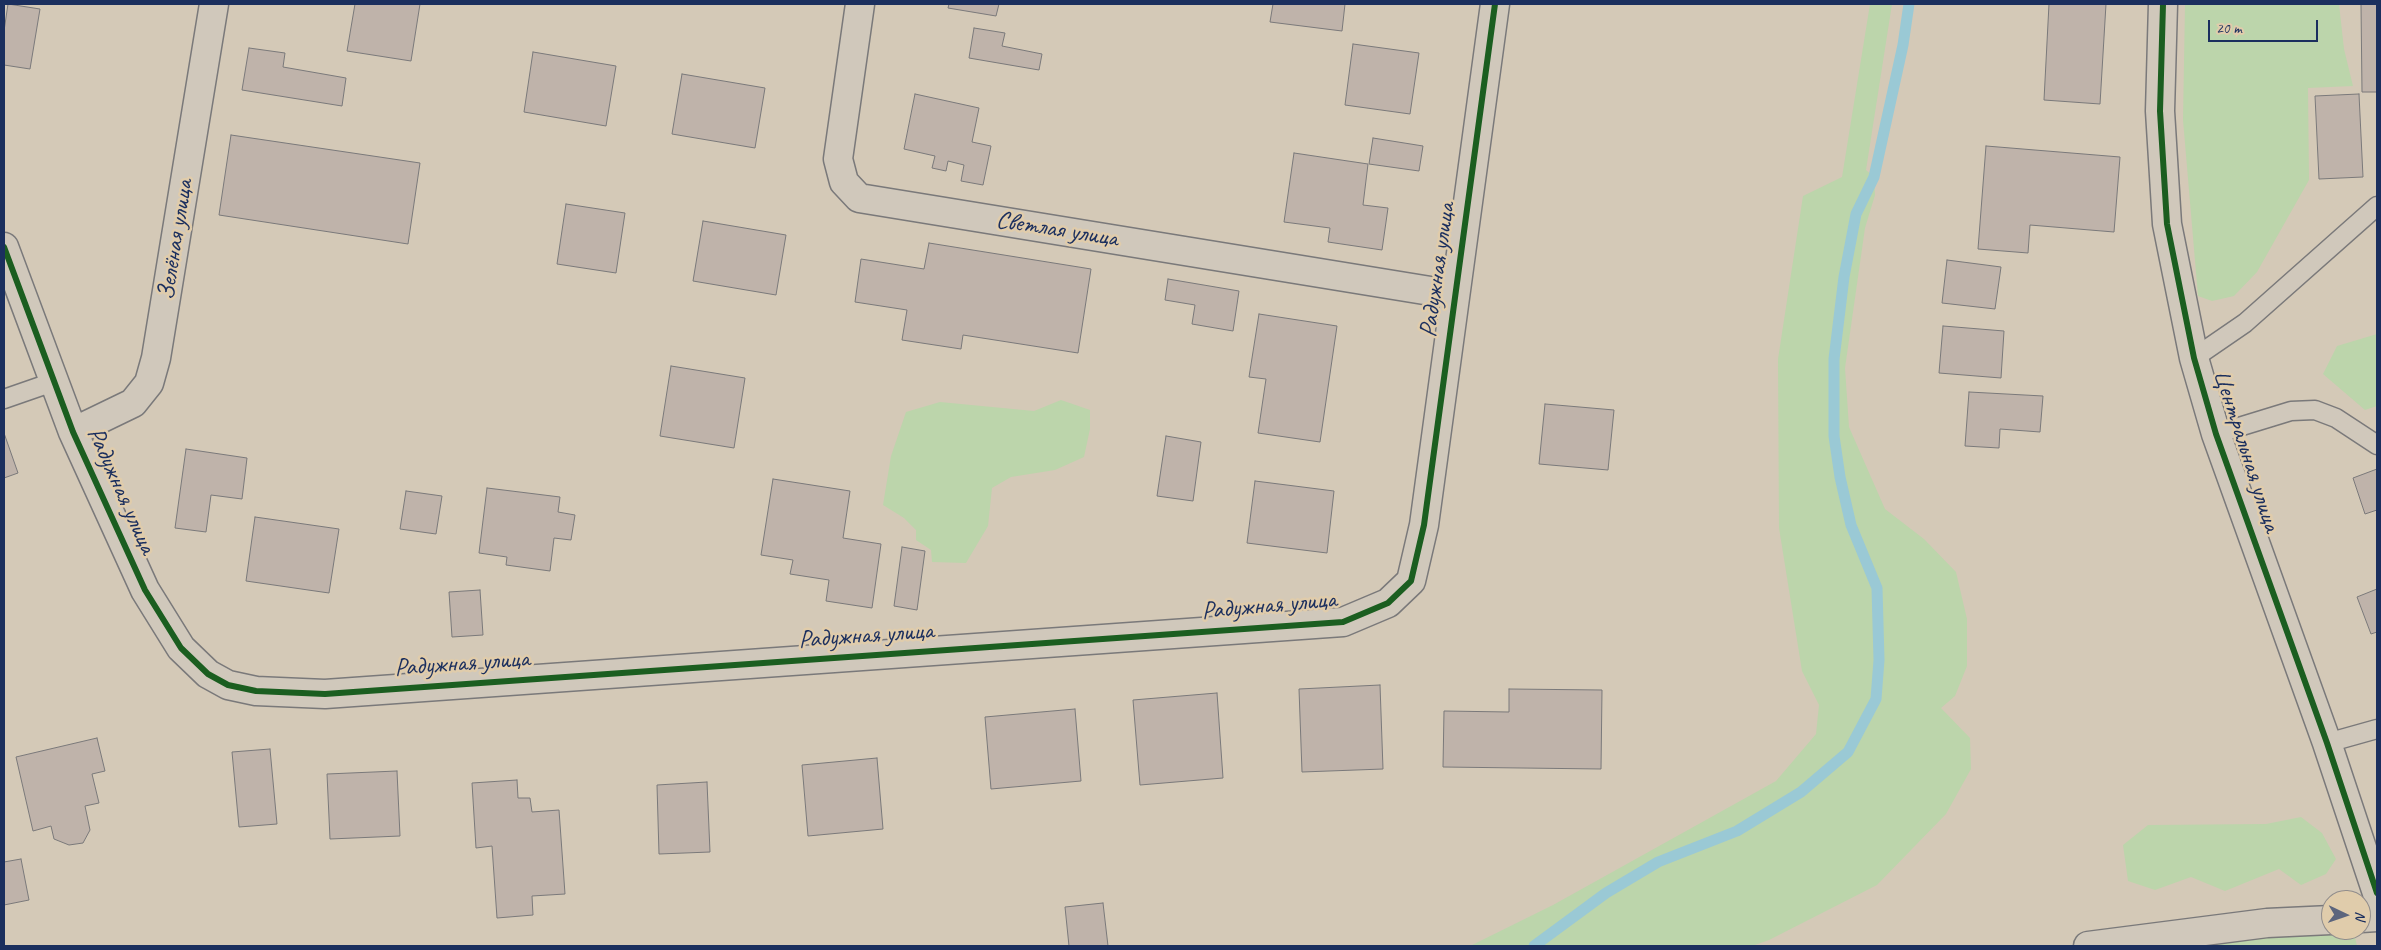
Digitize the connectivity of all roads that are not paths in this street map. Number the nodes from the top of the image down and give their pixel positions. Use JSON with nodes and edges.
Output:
{"nodes":[{"id":1,"x":214,"y":4,"type":"edge"},
{"id":2,"x":860,"y":4,"type":"edge"},
{"id":3,"x":1495,"y":4,"type":"edge"},
{"id":4,"x":2163,"y":4,"type":"edge"},
{"id":5,"x":2377,"y":206,"type":"edge"},
{"id":6,"x":4,"y":246,"type":"edge"},
{"id":7,"x":1455,"y":295,"type":"junction"},
{"id":8,"x":2194,"y":358,"type":"junction"},
{"id":9,"x":53,"y":382,"type":"junction"},
{"id":10,"x":4,"y":399,"type":"edge"},
{"id":11,"x":72,"y":432,"type":"junction"},
{"id":12,"x":2216,"y":434,"type":"junction"},
{"id":13,"x":2377,"y":445,"type":"edge"},
{"id":14,"x":2377,"y":729,"type":"edge"},
{"id":15,"x":2327,"y":743,"type":"junction"},
{"id":16,"x":2377,"y":893,"type":"edge"},
{"id":17,"x":2321,"y":920,"type":"edge"},
{"id":18,"x":2088,"y":946,"type":"edge"}],
"edges":[{"from":1,"to":11,"type":"street","name":"Зелёная улица"},
{"from":2,"to":7,"type":"street","name":"Светлая улица"},
{"from":3,"to":7,"type":"street","name":"Радужная улица"},
{"from":4,"to":8,"type":"street","name":"Центральная улица"},
{"from":5,"to":8,"type":"lane"},
{"from":6,"to":9,"type":"street","name":"Радужная улица"},
{"from":7,"to":11,"type":"street","name":"Радужная улица"},
{"from":8,"to":12,"type":"street","name":"Центральная улица"},
{"from":9,"to":10,"type":"lane"},
{"from":9,"to":11,"type":"street","name":"Радужная улица"},
{"from":12,"to":13,"type":"lane"},
{"from":12,"to":15,"type":"street","name":"Центральная улица"},
{"from":14,"to":15,"type":"lane"},
{"from":15,"to":16,"type":"street","name":"Центральная улица"},
{"from":17,"to":18,"type":"street"}]}
